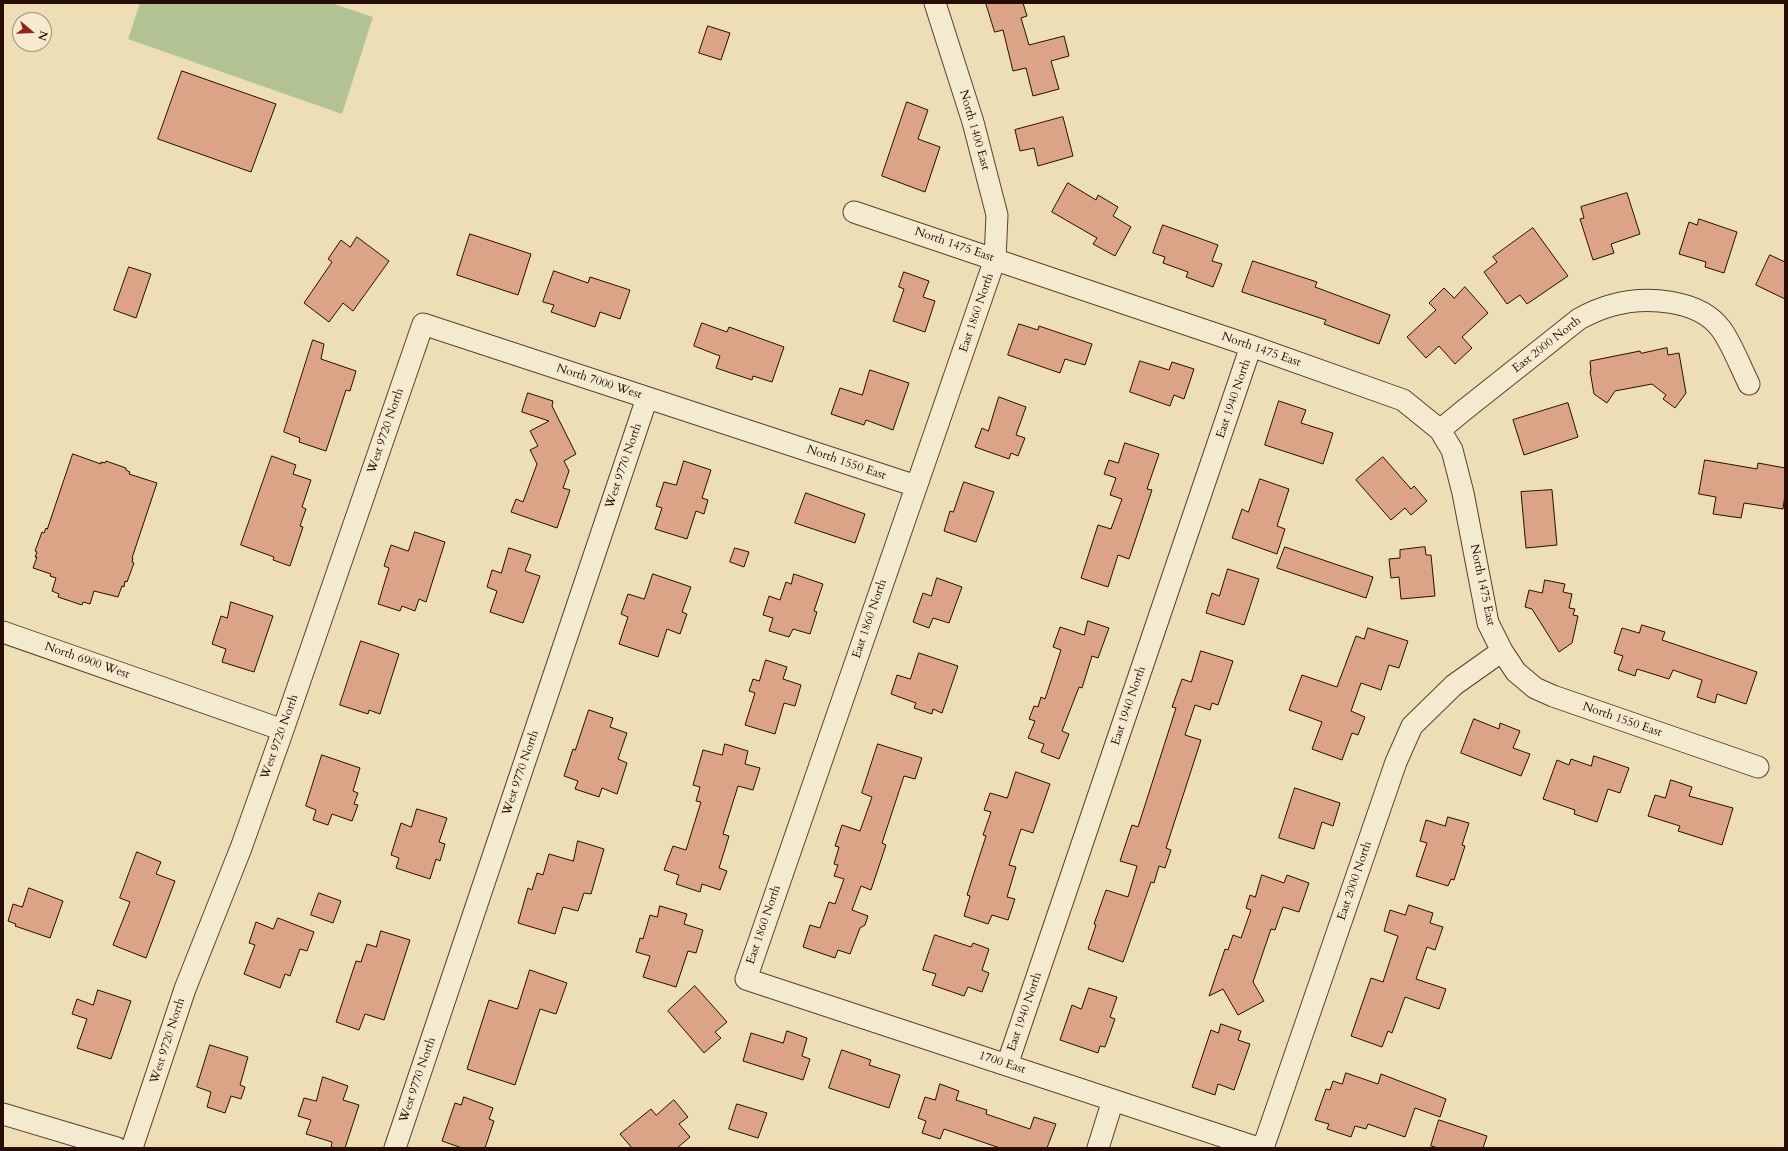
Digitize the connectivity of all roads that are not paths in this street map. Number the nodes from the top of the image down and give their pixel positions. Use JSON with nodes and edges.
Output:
{"nodes":[{"id":1,"x":934,"y":3,"type":"edge"},
{"id":2,"x":854,"y":212,"type":"dead end"},
{"id":3,"x":995,"y":259,"type":"junction"},
{"id":4,"x":423,"y":324,"type":"joint"},
{"id":5,"x":1251,"y":346,"type":"junction"},
{"id":6,"x":1749,"y":384,"type":"dead end"},
{"id":7,"x":647,"y":398,"type":"junction"},
{"id":8,"x":1440,"y":430,"type":"junction"},
{"id":9,"x":776,"y":439,"type":"joint"},
{"id":10,"x":916,"y":486,"type":"junction"},
{"id":11,"x":3,"y":632,"type":"edge"},
{"id":12,"x":1502,"y":651,"type":"junction"},
{"id":13,"x":283,"y":730,"type":"junction"},
{"id":14,"x":1758,"y":767,"type":"dead end"},
{"id":15,"x":746,"y":979,"type":"joint"},
{"id":16,"x":1007,"y":1065,"type":"junction"},
{"id":17,"x":1113,"y":1100,"type":"junction"},
{"id":18,"x":3,"y":1114,"type":"edge"},
{"id":19,"x":117,"y":1148,"type":"edge"},
{"id":20,"x":132,"y":1148,"type":"edge"},
{"id":21,"x":395,"y":1148,"type":"edge"},
{"id":22,"x":1098,"y":1148,"type":"edge"},
{"id":23,"x":1258,"y":1148,"type":"edge"},
{"id":24,"x":1263,"y":1148,"type":"edge"}],
"edges":[{"from":1,"to":3,"type":"street","name":"North 1400 East"},
{"from":2,"to":3,"type":"street","name":"North 1475 East"},
{"from":3,"to":5,"type":"street","name":"North 1475 East"},
{"from":3,"to":10,"type":"street","name":"East 1860 North"},
{"from":4,"to":7,"type":"street","name":"North 7000 West"},
{"from":4,"to":13,"type":"street","name":"West 9720 North"},
{"from":5,"to":8,"type":"street","name":"North 1475 East"},
{"from":5,"to":16,"type":"street","name":"East 1940 North"},
{"from":6,"to":8,"type":"street","name":"East 2000 North"},
{"from":7,"to":9,"type":"street","name":"North 7000 West"},
{"from":7,"to":21,"type":"street","name":"West 9770 North"},
{"from":8,"to":12,"type":"street","name":"North 1475 East"},
{"from":9,"to":10,"type":"street","name":"North 1550 East"},
{"from":10,"to":15,"type":"street","name":"East 1860 North"},
{"from":11,"to":13,"type":"street","name":"North 6900 West"},
{"from":12,"to":14,"type":"street","name":"North 1550 East"},
{"from":12,"to":24,"type":"street","name":"East 2000 North"},
{"from":13,"to":20,"type":"street","name":"West 9720 North"},
{"from":15,"to":16,"type":"street","name":"1700 East"},
{"from":16,"to":17,"type":"street","name":"1700 East"},
{"from":17,"to":22,"type":"street"},
{"from":17,"to":23,"type":"street","name":"1700 East"},
{"from":18,"to":19,"type":"street"}]}
